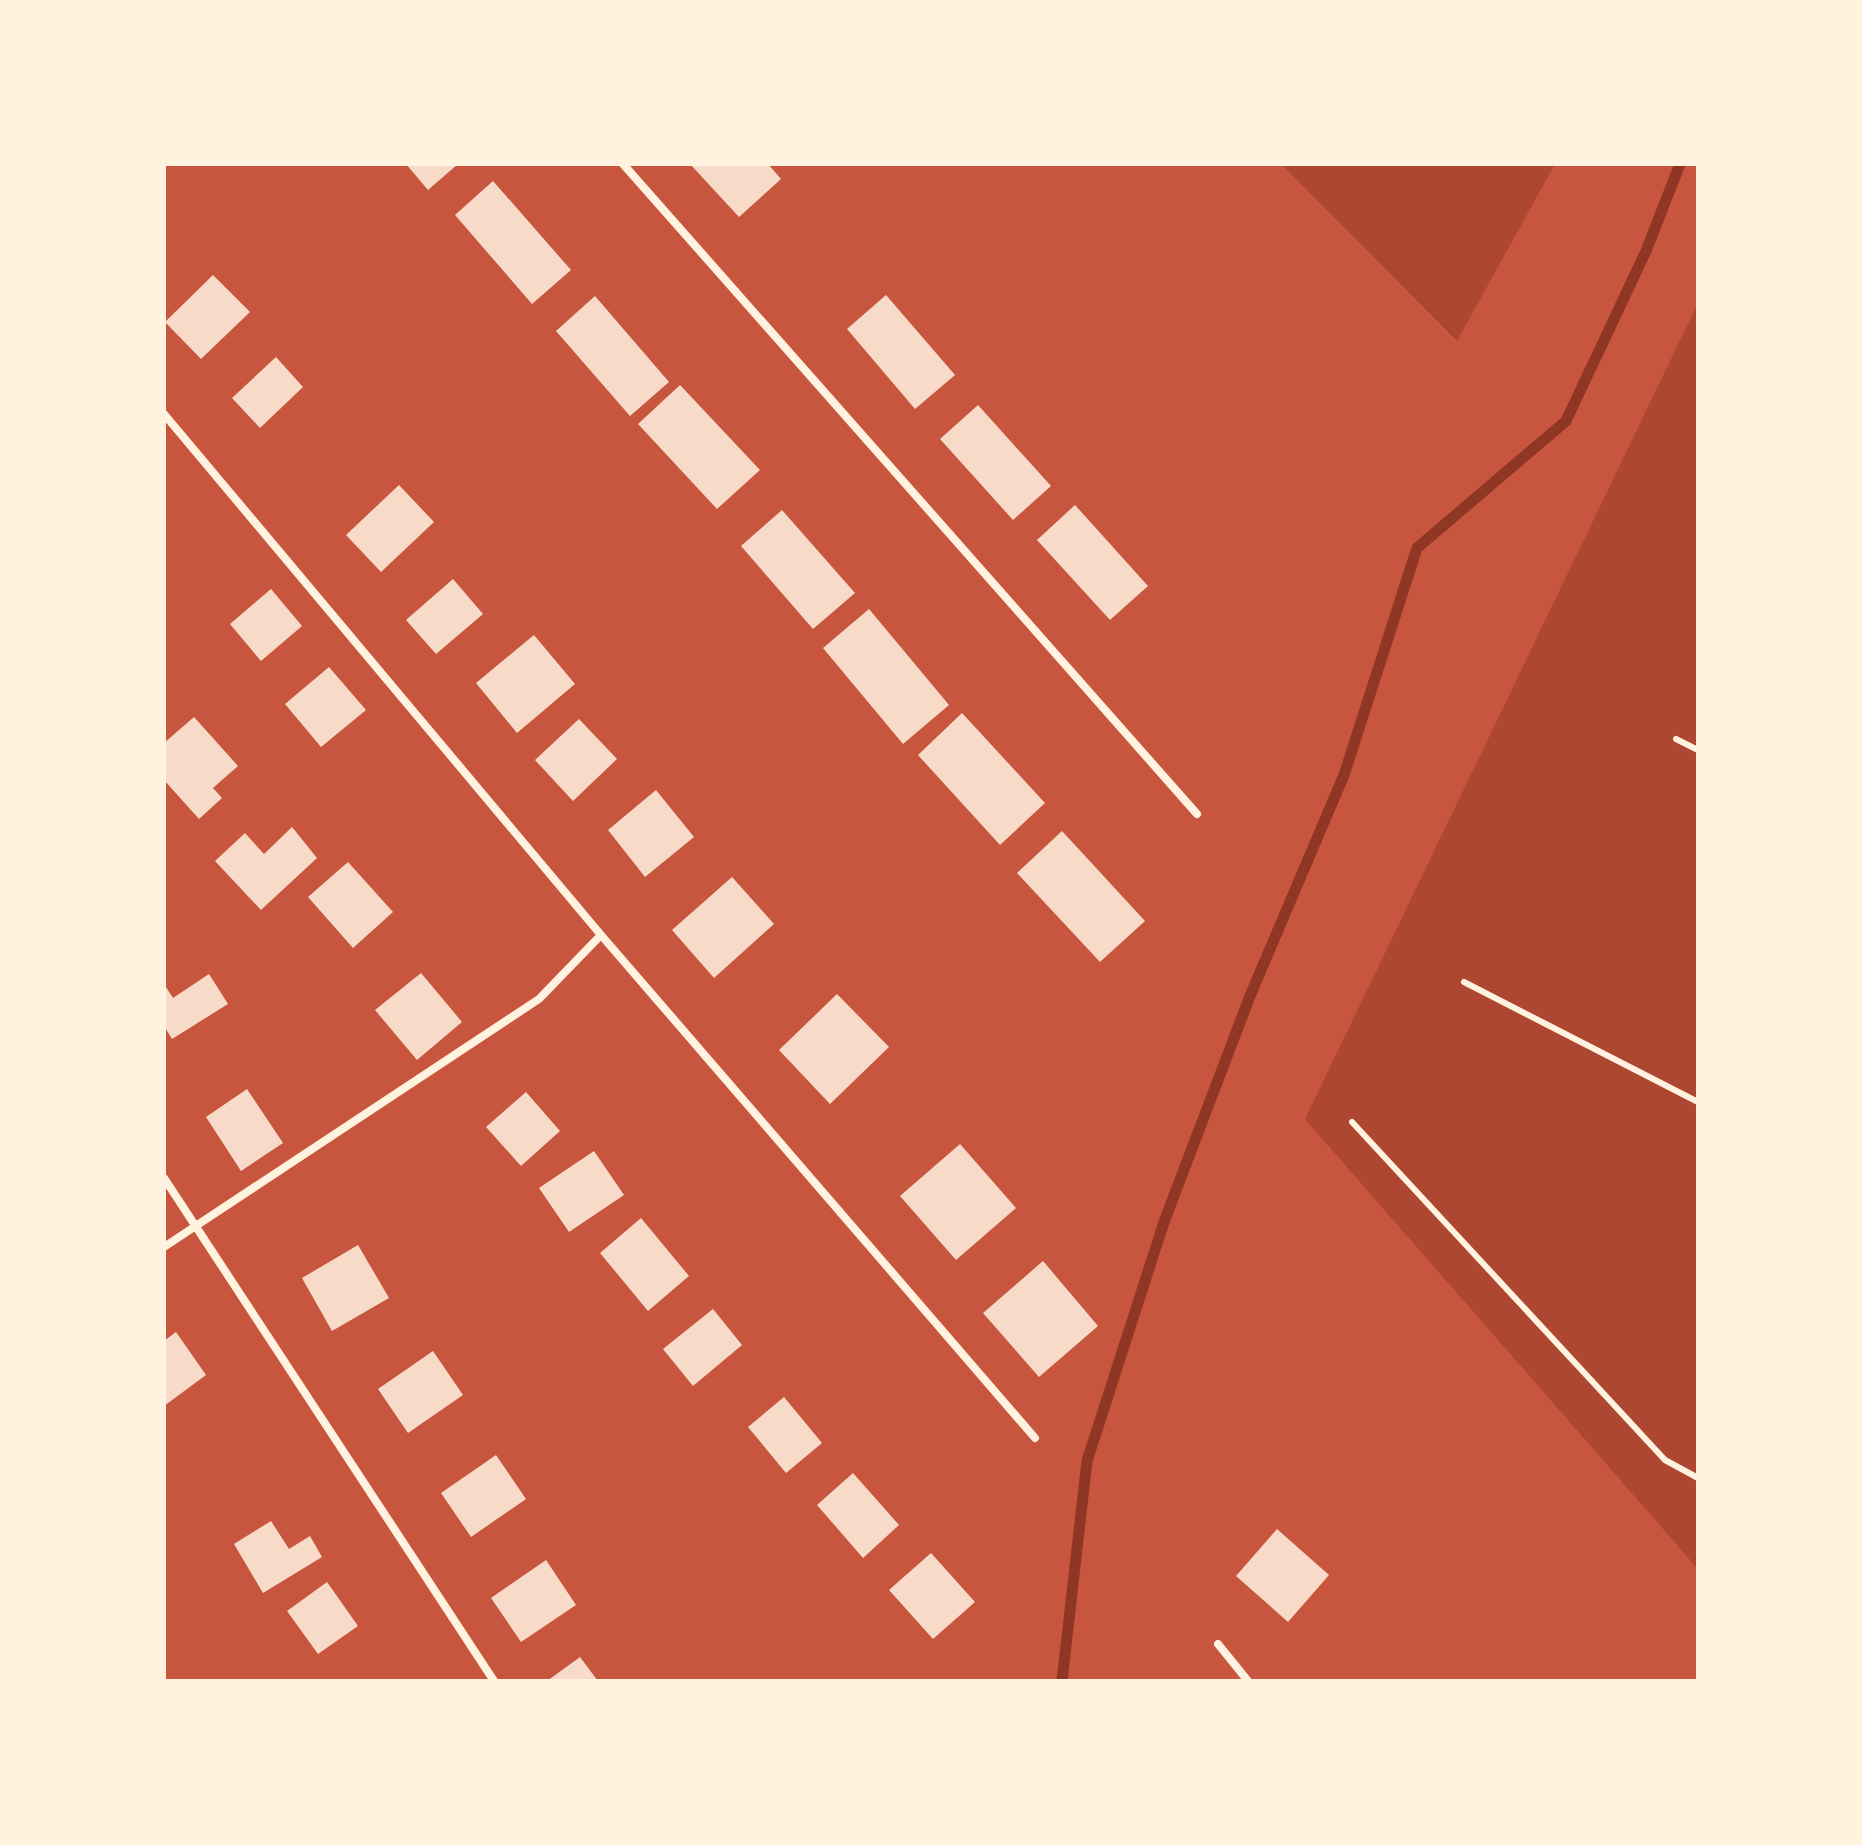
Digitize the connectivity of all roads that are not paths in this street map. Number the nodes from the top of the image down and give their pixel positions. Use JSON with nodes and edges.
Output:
{"nodes":[{"id":1,"x":623,"y":164,"type":"edge"},
{"id":2,"x":164,"y":414,"type":"edge"},
{"id":3,"x":1676,"y":739,"type":"dead end"},
{"id":4,"x":1698,"y":750,"type":"edge"},
{"id":5,"x":1197,"y":814,"type":"dead end"},
{"id":6,"x":601,"y":935,"type":"junction"},
{"id":7,"x":1464,"y":982,"type":"dead end"},
{"id":8,"x":1698,"y":1102,"type":"edge"},
{"id":9,"x":1352,"y":1122,"type":"dead end"},
{"id":10,"x":164,"y":1178,"type":"edge"},
{"id":11,"x":196,"y":1225,"type":"junction"},
{"id":12,"x":164,"y":1247,"type":"edge"},
{"id":13,"x":1035,"y":1438,"type":"dead end"},
{"id":14,"x":1698,"y":1478,"type":"edge"},
{"id":15,"x":1218,"y":1644,"type":"dead end"},
{"id":16,"x":494,"y":1681,"type":"edge"},
{"id":17,"x":1248,"y":1681,"type":"edge"}],
"edges":[{"from":1,"to":5,"type":"street"},
{"from":2,"to":6,"type":"street"},
{"from":3,"to":4,"type":"lane"},
{"from":6,"to":11,"type":"street"},
{"from":6,"to":13,"type":"street"},
{"from":7,"to":8,"type":"lane"},
{"from":9,"to":14,"type":"lane"},
{"from":10,"to":11,"type":"street"},
{"from":11,"to":12,"type":"street"},
{"from":11,"to":16,"type":"street"},
{"from":15,"to":17,"type":"street"}]}
